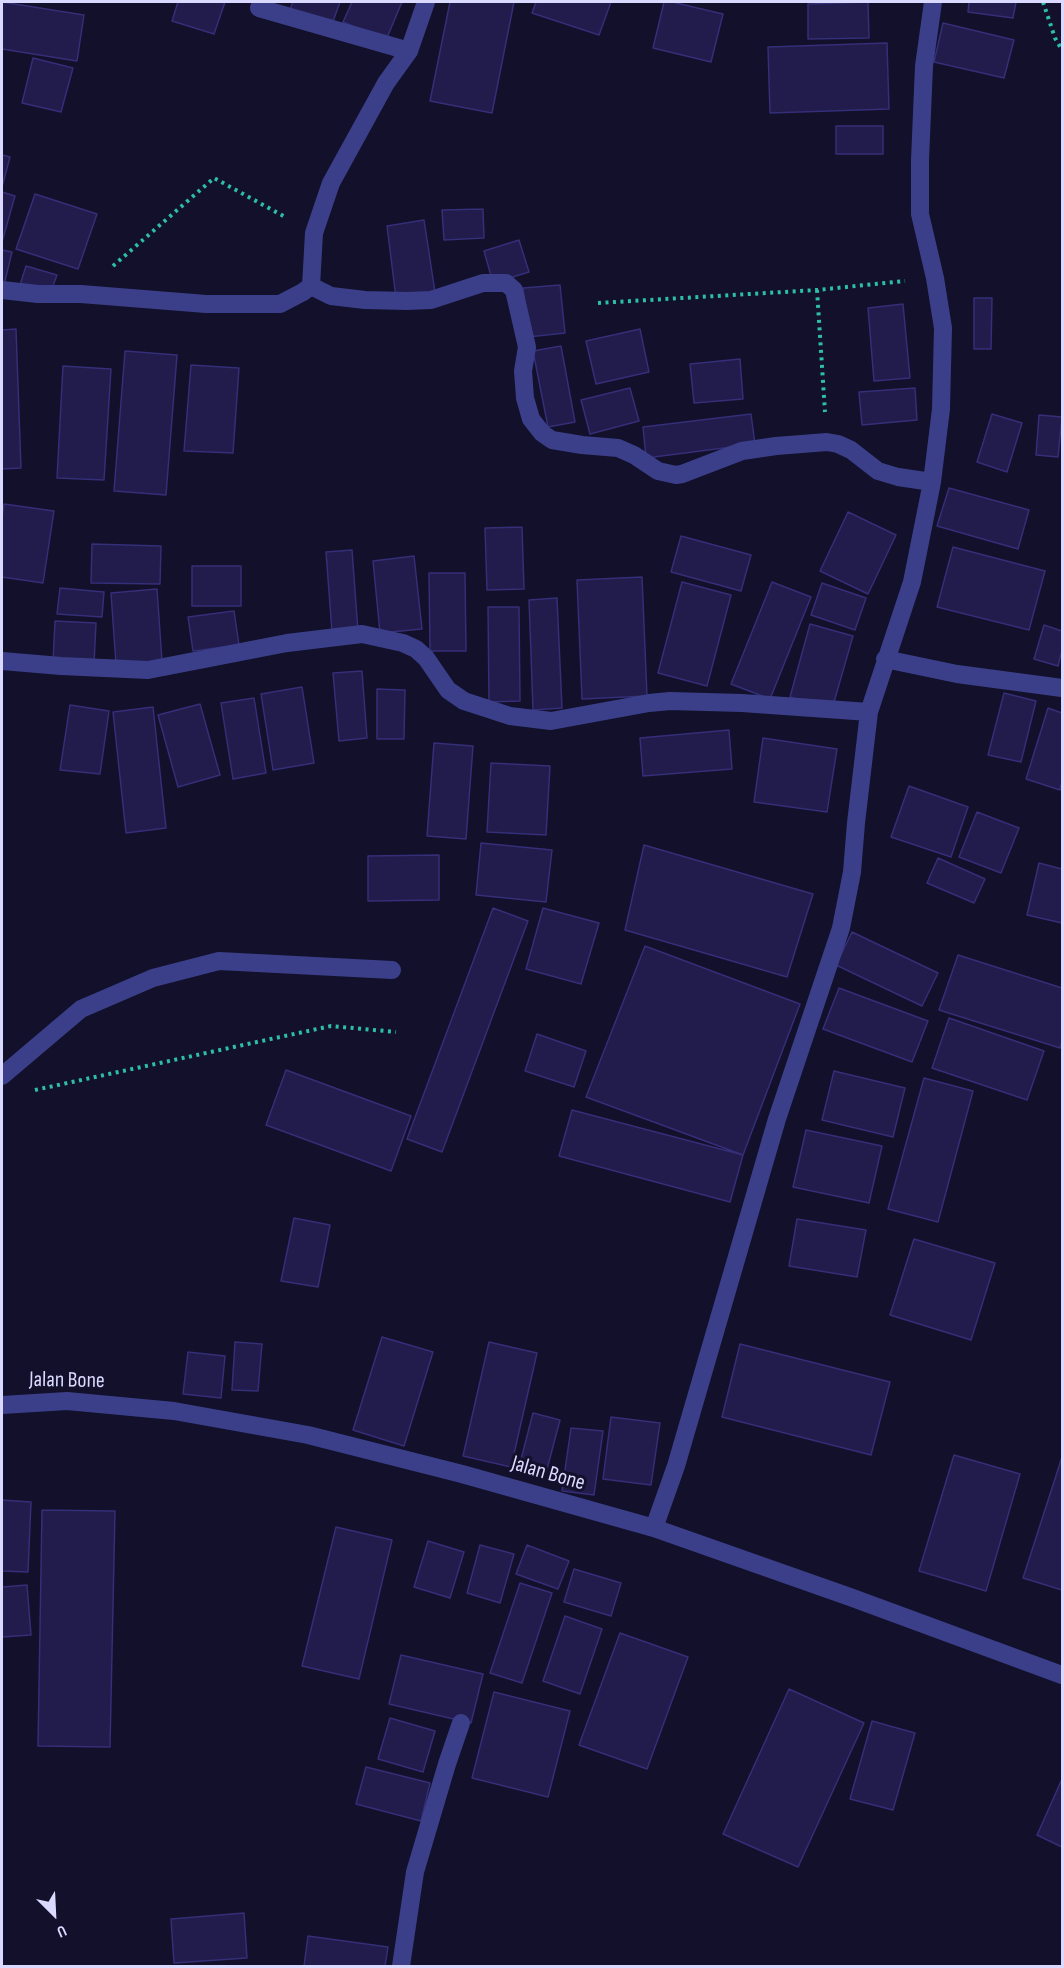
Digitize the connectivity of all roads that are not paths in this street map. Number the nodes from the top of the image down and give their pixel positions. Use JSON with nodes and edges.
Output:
{"nodes":[{"id":1,"x":426,"y":2,"type":"edge"},
{"id":2,"x":933,"y":2,"type":"edge"},
{"id":3,"x":259,"y":8,"type":"dead end"},
{"id":4,"x":409,"y":51,"type":"junction"},
{"id":5,"x":311,"y":286,"type":"junction"},
{"id":6,"x":2,"y":290,"type":"edge"},
{"id":7,"x":932,"y":482,"type":"junction"},
{"id":8,"x":885,"y":659,"type":"junction"},
{"id":9,"x":2,"y":661,"type":"edge"},
{"id":10,"x":1062,"y":688,"type":"edge"},
{"id":11,"x":869,"y":712,"type":"junction"},
{"id":12,"x":392,"y":970,"type":"dead end"},
{"id":13,"x":2,"y":1077,"type":"edge"},
{"id":14,"x":2,"y":1405,"type":"edge"},
{"id":15,"x":654,"y":1528,"type":"junction"},
{"id":16,"x":1062,"y":1675,"type":"edge"},
{"id":17,"x":461,"y":1724,"type":"dead end"},
{"id":18,"x":401,"y":1966,"type":"edge"}],
"edges":[{"from":1,"to":4,"type":"street"},
{"from":2,"to":7,"type":"street"},
{"from":3,"to":4,"type":"street"},
{"from":4,"to":5,"type":"street"},
{"from":5,"to":6,"type":"street"},
{"from":5,"to":7,"type":"street"},
{"from":7,"to":8,"type":"street"},
{"from":8,"to":10,"type":"street"},
{"from":8,"to":11,"type":"street"},
{"from":9,"to":11,"type":"street"},
{"from":11,"to":15,"type":"street"},
{"from":12,"to":13,"type":"street"},
{"from":14,"to":15,"type":"street","name":"Jalan Bone"},
{"from":15,"to":16,"type":"street","name":"Jalan Bone"},
{"from":17,"to":18,"type":"street"}]}
